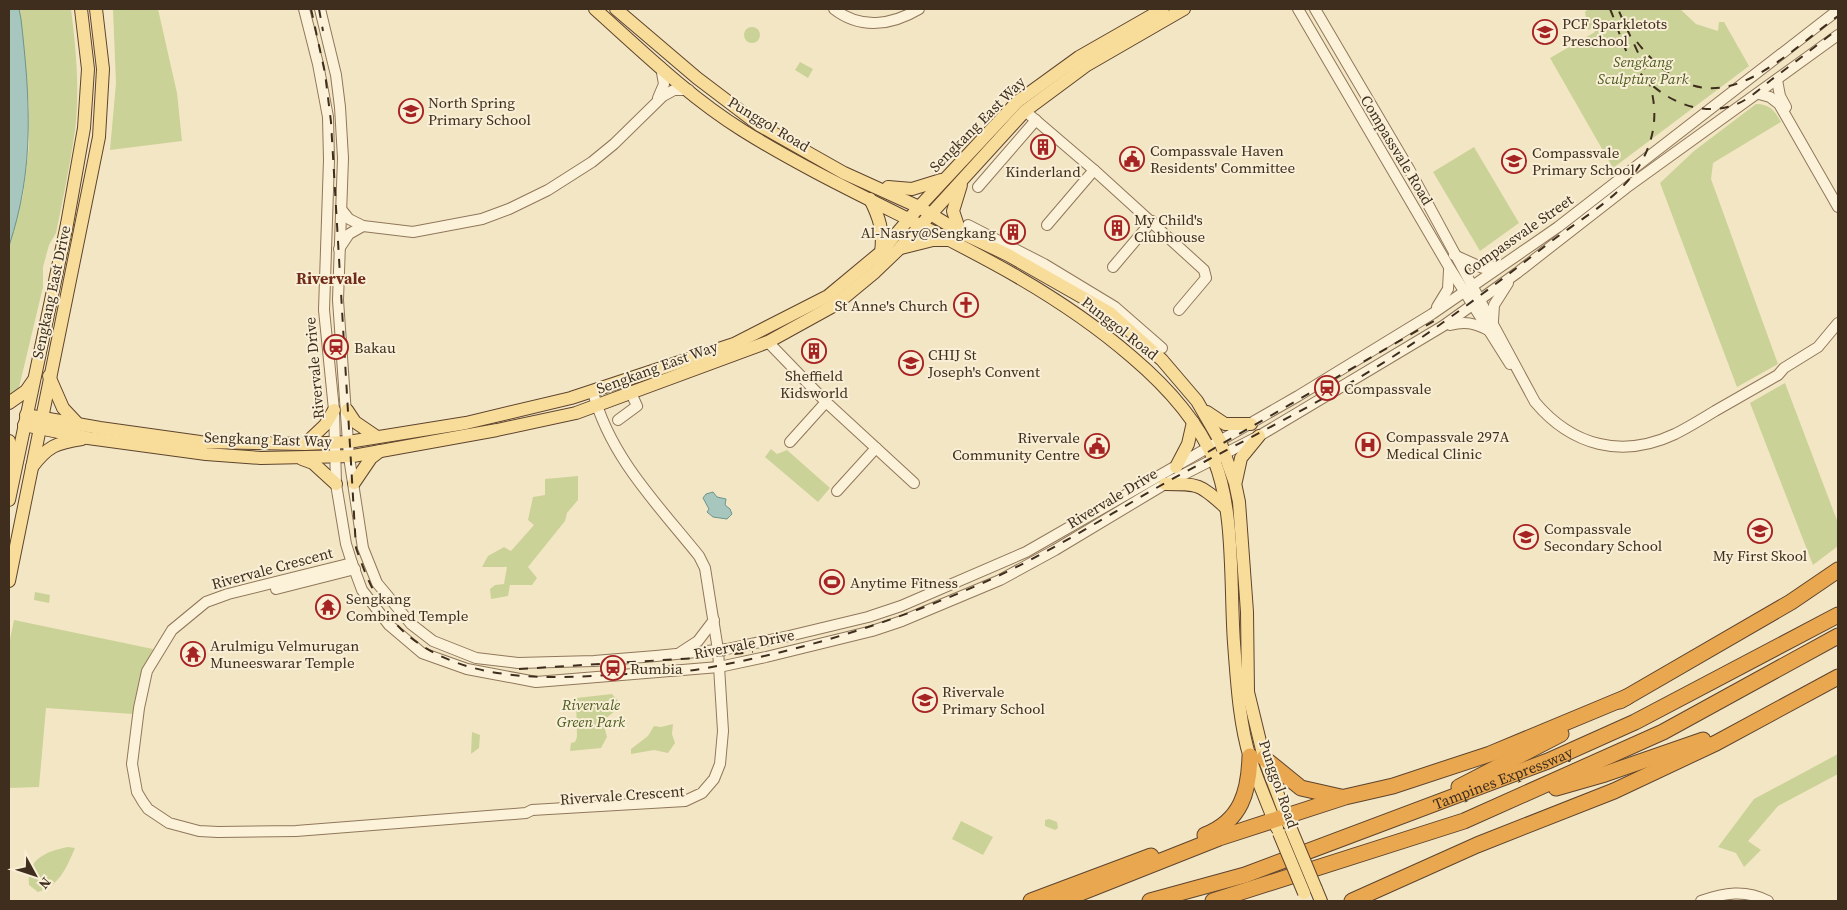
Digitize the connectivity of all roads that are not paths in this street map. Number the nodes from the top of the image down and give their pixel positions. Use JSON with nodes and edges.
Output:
{"nodes":[{"id":1,"x":81,"y":9,"type":"edge"},
{"id":2,"x":96,"y":9,"type":"edge"},
{"id":3,"x":304,"y":9,"type":"edge"},
{"id":4,"x":320,"y":9,"type":"edge"},
{"id":5,"x":595,"y":9,"type":"edge"},
{"id":6,"x":616,"y":9,"type":"edge"},
{"id":7,"x":834,"y":9,"type":"edge"},
{"id":8,"x":920,"y":9,"type":"edge"},
{"id":9,"x":1163,"y":9,"type":"edge"},
{"id":10,"x":1184,"y":9,"type":"edge"},
{"id":11,"x":1298,"y":9,"type":"edge"},
{"id":12,"x":1315,"y":9,"type":"edge"},
{"id":13,"x":1838,"y":10,"type":"edge"},
{"id":14,"x":1838,"y":35,"type":"edge"},
{"id":15,"x":661,"y":68,"type":"junction"},
{"id":16,"x":1777,"y":80,"type":"junction"},
{"id":17,"x":689,"y":90,"type":"junction"},
{"id":18,"x":1759,"y":94,"type":"junction"},
{"id":19,"x":657,"y":101,"type":"junction"},
{"id":20,"x":1025,"y":111,"type":"junction"},
{"id":21,"x":1036,"y":120,"type":"junction"},
{"id":22,"x":1094,"y":170,"type":"junction"},
{"id":23,"x":964,"y":177,"type":"junction"},
{"id":24,"x":946,"y":178,"type":"junction"},
{"id":25,"x":876,"y":186,"type":"junction"},
{"id":26,"x":978,"y":187,"type":"dead end"},
{"id":27,"x":1838,"y":197,"type":"edge"},
{"id":28,"x":870,"y":199,"type":"junction"},
{"id":29,"x":1838,"y":208,"type":"edge"},
{"id":30,"x":341,"y":209,"type":"junction"},
{"id":31,"x":925,"y":210,"type":"junction"},
{"id":32,"x":1152,"y":221,"type":"junction"},
{"id":33,"x":915,"y":222,"type":"junction"},
{"id":34,"x":1047,"y":225,"type":"dead end"},
{"id":35,"x":363,"y":226,"type":"junction"},
{"id":36,"x":960,"y":232,"type":"junction"},
{"id":37,"x":899,"y":249,"type":"junction"},
{"id":38,"x":339,"y":250,"type":"junction"},
{"id":39,"x":881,"y":252,"type":"junction"},
{"id":40,"x":1454,"y":255,"type":"junction"},
{"id":41,"x":1502,"y":266,"type":"junction"},
{"id":42,"x":1113,"y":267,"type":"dead end"},
{"id":43,"x":1449,"y":267,"type":"junction"},
{"id":44,"x":1517,"y":273,"type":"junction"},
{"id":45,"x":1468,"y":289,"type":"junction"},
{"id":46,"x":1476,"y":302,"type":"junction"},
{"id":47,"x":1179,"y":310,"type":"dead end"},
{"id":48,"x":1432,"y":314,"type":"junction"},
{"id":49,"x":1838,"y":324,"type":"edge"},
{"id":50,"x":1443,"y":326,"type":"junction"},
{"id":51,"x":1491,"y":326,"type":"junction"},
{"id":52,"x":1838,"y":334,"type":"edge"},
{"id":53,"x":768,"y":342,"type":"junction"},
{"id":54,"x":1778,"y":375,"type":"junction"},
{"id":55,"x":49,"y":376,"type":"junction"},
{"id":56,"x":33,"y":381,"type":"junction"},
{"id":57,"x":593,"y":392,"type":"junction"},
{"id":58,"x":631,"y":393,"type":"junction"},
{"id":59,"x":1197,"y":401,"type":"junction"},
{"id":60,"x":826,"y":402,"type":"junction"},
{"id":61,"x":9,"y":403,"type":"edge"},
{"id":62,"x":597,"y":406,"type":"junction"},
{"id":63,"x":340,"y":410,"type":"junction"},
{"id":64,"x":25,"y":420,"type":"junction"},
{"id":65,"x":618,"y":420,"type":"dead end"},
{"id":66,"x":40,"y":422,"type":"junction"},
{"id":67,"x":1192,"y":422,"type":"junction"},
{"id":68,"x":79,"y":424,"type":"junction"},
{"id":69,"x":1251,"y":424,"type":"junction"},
{"id":70,"x":1259,"y":436,"type":"junction"},
{"id":71,"x":377,"y":437,"type":"junction"},
{"id":72,"x":88,"y":438,"type":"junction"},
{"id":73,"x":9,"y":441,"type":"edge"},
{"id":74,"x":1220,"y":441,"type":"junction"},
{"id":75,"x":348,"y":442,"type":"junction"},
{"id":76,"x":790,"y":442,"type":"dead end"},
{"id":77,"x":334,"y":443,"type":"junction"},
{"id":78,"x":305,"y":444,"type":"junction"},
{"id":79,"x":876,"y":448,"type":"junction"},
{"id":80,"x":380,"y":451,"type":"junction"},
{"id":81,"x":1226,"y":453,"type":"junction"},
{"id":82,"x":1211,"y":454,"type":"junction"},
{"id":83,"x":349,"y":456,"type":"junction"},
{"id":84,"x":334,"y":457,"type":"junction"},
{"id":85,"x":298,"y":458,"type":"junction"},
{"id":86,"x":1176,"y":467,"type":"junction"},
{"id":87,"x":15,"y":469,"type":"junction"},
{"id":88,"x":31,"y":470,"type":"junction"},
{"id":89,"x":354,"y":483,"type":"junction"},
{"id":90,"x":914,"y":483,"type":"dead end"},
{"id":91,"x":1235,"y":483,"type":"junction"},
{"id":92,"x":336,"y":484,"type":"junction"},
{"id":93,"x":1165,"y":484,"type":"junction"},
{"id":94,"x":837,"y":491,"type":"dead end"},
{"id":95,"x":9,"y":500,"type":"edge"},
{"id":96,"x":1225,"y":507,"type":"junction"},
{"id":97,"x":353,"y":566,"type":"junction"},
{"id":98,"x":1838,"y":570,"type":"edge"},
{"id":99,"x":1838,"y":580,"type":"edge"},
{"id":100,"x":9,"y":581,"type":"edge"},
{"id":101,"x":1790,"y":602,"type":"junction"},
{"id":102,"x":1838,"y":614,"type":"edge"},
{"id":103,"x":714,"y":620,"type":"junction"},
{"id":104,"x":1838,"y":636,"type":"edge"},
{"id":105,"x":718,"y":650,"type":"junction"},
{"id":106,"x":678,"y":654,"type":"junction"},
{"id":107,"x":719,"y":667,"type":"junction"},
{"id":108,"x":1838,"y":677,"type":"edge"},
{"id":109,"x":1627,"y":697,"type":"junction"},
{"id":110,"x":1783,"y":707,"type":"junction"},
{"id":111,"x":1257,"y":757,"type":"junction"},
{"id":112,"x":1344,"y":797,"type":"junction"},
{"id":113,"x":1429,"y":806,"type":"junction"},
{"id":114,"x":1280,"y":818,"type":"junction"},
{"id":115,"x":1464,"y":821,"type":"junction"},
{"id":116,"x":1184,"y":843,"type":"junction"},
{"id":117,"x":1167,"y":859,"type":"junction"},
{"id":118,"x":1144,"y":869,"type":"junction"},
{"id":119,"x":1101,"y":874,"type":"junction"},
{"id":120,"x":1390,"y":886,"type":"junction"},
{"id":121,"x":1031,"y":901,"type":"edge"},
{"id":122,"x":1060,"y":901,"type":"edge"},
{"id":123,"x":1150,"y":901,"type":"edge"},
{"id":124,"x":1213,"y":901,"type":"edge"},
{"id":125,"x":1307,"y":901,"type":"edge"},
{"id":126,"x":1321,"y":901,"type":"edge"},
{"id":127,"x":1352,"y":901,"type":"edge"},
{"id":128,"x":1375,"y":901,"type":"edge"},
{"id":129,"x":1701,"y":901,"type":"edge"},
{"id":130,"x":1768,"y":901,"type":"edge"}],
"edges":[{"from":1,"to":56,"type":"main road","name":"Sengkang East Drive"},
{"from":2,"to":55,"type":"main road","name":"Sengkang East Drive"},
{"from":3,"to":63,"type":"street","name":"Rivervale Drive"},
{"from":4,"to":30,"type":"street","name":"Rivervale Drive"},
{"from":5,"to":15,"type":"main road","name":"Punggol Road"},
{"from":6,"to":25,"type":"main road","name":"Punggol Road"},
{"from":7,"to":8,"type":"street"},
{"from":9,"to":24,"type":"main road","name":"Sengkang East Way"},
{"from":10,"to":20,"type":"main road","name":"Sengkang East Way"},
{"from":11,"to":43,"type":"street","name":"Compassvale Road"},
{"from":12,"to":40,"type":"street","name":"Compassvale Road"},
{"from":13,"to":41,"type":"street","name":"Compassvale Street"},
{"from":14,"to":16,"type":"street","name":"Compassvale Street"},
{"from":15,"to":17,"type":"main road","name":"Punggol Road"},
{"from":15,"to":19,"type":"street"},
{"from":16,"to":18,"type":"street","name":"Compassvale Street"},
{"from":16,"to":27,"type":"street"},
{"from":17,"to":19,"type":"street"},
{"from":17,"to":28,"type":"main road","name":"Punggol Road"},
{"from":18,"to":29,"type":"street"},
{"from":18,"to":44,"type":"street","name":"Compassvale Street"},
{"from":19,"to":35,"type":"street"},
{"from":20,"to":21,"type":"street"},
{"from":20,"to":23,"type":"main road","name":"Sengkang East Way"},
{"from":21,"to":22,"type":"street"},
{"from":21,"to":26,"type":"street"},
{"from":22,"to":32,"type":"street"},
{"from":22,"to":34,"type":"street"},
{"from":23,"to":31,"type":"main road","name":"Sengkang East Way"},
{"from":23,"to":36,"type":"main road"},
{"from":24,"to":25,"type":"main road"},
{"from":24,"to":31,"type":"main road","name":"Sengkang East Way"},
{"from":25,"to":31,"type":"main road","name":"Punggol Road"},
{"from":28,"to":33,"type":"main road","name":"Punggol Road"},
{"from":28,"to":39,"type":"main road"},
{"from":30,"to":35,"type":"street"},
{"from":30,"to":38,"type":"street","name":"Rivervale Drive"},
{"from":31,"to":33,"type":"main road","name":"Sengkang East Way"},
{"from":31,"to":36,"type":"main road","name":"Punggol Road"},
{"from":32,"to":42,"type":"street"},
{"from":32,"to":47,"type":"street"},
{"from":33,"to":36,"type":"main road","name":"Punggol Road"},
{"from":33,"to":37,"type":"main road","name":"Sengkang East Way"},
{"from":33,"to":39,"type":"main road","name":"Sengkang East Way"},
{"from":35,"to":38,"type":"street"},
{"from":36,"to":37,"type":"main road"},
{"from":36,"to":59,"type":"main road","name":"Punggol Road"},
{"from":36,"to":67,"type":"main road","name":"Punggol Road"},
{"from":37,"to":53,"type":"main road","name":"Sengkang East Way"},
{"from":38,"to":63,"type":"street","name":"Rivervale Drive"},
{"from":39,"to":57,"type":"main road","name":"Sengkang East Way"},
{"from":40,"to":41,"type":"street"},
{"from":40,"to":45,"type":"street","name":"Compassvale Road"},
{"from":41,"to":45,"type":"street","name":"Compassvale Street"},
{"from":43,"to":45,"type":"street","name":"Compassvale Road"},
{"from":43,"to":48,"type":"street"},
{"from":44,"to":46,"type":"street","name":"Compassvale Street"},
{"from":44,"to":51,"type":"street"},
{"from":45,"to":46,"type":"street","name":"Compassvale Road"},
{"from":45,"to":48,"type":"street","name":"Compassvale Street"},
{"from":46,"to":50,"type":"street","name":"Compassvale Street"},
{"from":46,"to":51,"type":"street","name":"Compassvale Road"},
{"from":48,"to":69,"type":"street","name":"Compassvale Street"},
{"from":49,"to":54,"type":"street"},
{"from":50,"to":51,"type":"street"},
{"from":50,"to":70,"type":"street","name":"Compassvale Street"},
{"from":51,"to":54,"type":"street","name":"Compassvale Road"},
{"from":52,"to":54,"type":"street"},
{"from":53,"to":58,"type":"main road","name":"Sengkang East Way"},
{"from":53,"to":60,"type":"street"},
{"from":55,"to":66,"type":"main road","name":"Sengkang East Drive"},
{"from":55,"to":68,"type":"main road"},
{"from":56,"to":61,"type":"main road"},
{"from":56,"to":64,"type":"main road","name":"Sengkang East Drive"},
{"from":57,"to":62,"type":"street","name":"Rivervale Crescent"},
{"from":57,"to":71,"type":"main road","name":"Sengkang East Way"},
{"from":58,"to":62,"type":"main road","name":"Sengkang East Way"},
{"from":58,"to":65,"type":"street"},
{"from":59,"to":69,"type":"main road"},
{"from":59,"to":74,"type":"main road","name":"Punggol Road"},
{"from":60,"to":76,"type":"street"},
{"from":60,"to":79,"type":"street"},
{"from":62,"to":80,"type":"main road","name":"Sengkang East Way"},
{"from":62,"to":103,"type":"street","name":"Rivervale Crescent"},
{"from":63,"to":71,"type":"main road"},
{"from":63,"to":75,"type":"street","name":"Rivervale Drive"},
{"from":63,"to":77,"type":"street","name":"Rivervale Drive"},
{"from":63,"to":78,"type":"main road"},
{"from":64,"to":66,"type":"main road","name":"Sengkang East Way"},
{"from":64,"to":87,"type":"main road","name":"Sengkang East Drive"},
{"from":66,"to":68,"type":"main road","name":"Sengkang East Way"},
{"from":66,"to":72,"type":"main road","name":"Sengkang East Way"},
{"from":66,"to":88,"type":"main road","name":"Sengkang East Drive"},
{"from":67,"to":82,"type":"main road","name":"Punggol Road"},
{"from":67,"to":86,"type":"main road"},
{"from":68,"to":78,"type":"main road","name":"Sengkang East Way"},
{"from":69,"to":74,"type":"street","name":"Compassvale Street"},
{"from":70,"to":81,"type":"street","name":"Compassvale Street"},
{"from":70,"to":91,"type":"main road"},
{"from":71,"to":75,"type":"main road","name":"Sengkang East Way"},
{"from":72,"to":85,"type":"main road","name":"Sengkang East Way"},
{"from":72,"to":88,"type":"main road"},
{"from":73,"to":87,"type":"main road"},
{"from":74,"to":81,"type":"main road","name":"Punggol Road"},
{"from":74,"to":82,"type":"street","name":"Rivervale Drive"},
{"from":75,"to":77,"type":"main road","name":"Sengkang East Way"},
{"from":75,"to":83,"type":"street","name":"Rivervale Drive"},
{"from":77,"to":78,"type":"main road","name":"Sengkang East Way"},
{"from":77,"to":84,"type":"street","name":"Rivervale Drive"},
{"from":79,"to":90,"type":"street"},
{"from":79,"to":94,"type":"street"},
{"from":80,"to":83,"type":"main road","name":"Sengkang East Way"},
{"from":80,"to":89,"type":"main road"},
{"from":81,"to":82,"type":"street","name":"Rivervale Drive"},
{"from":81,"to":91,"type":"main road","name":"Punggol Road"},
{"from":82,"to":86,"type":"street","name":"Rivervale Drive"},
{"from":82,"to":93,"type":"street","name":"Rivervale Drive"},
{"from":82,"to":96,"type":"main road","name":"Punggol Road"},
{"from":83,"to":84,"type":"main road","name":"Sengkang East Way"},
{"from":83,"to":89,"type":"street","name":"Rivervale Drive"},
{"from":84,"to":85,"type":"main road","name":"Sengkang East Way"},
{"from":84,"to":92,"type":"street","name":"Rivervale Drive"},
{"from":85,"to":92,"type":"main road"},
{"from":86,"to":105,"type":"street","name":"Rivervale Drive"},
{"from":87,"to":95,"type":"main road","name":"Sengkang East Drive"},
{"from":88,"to":100,"type":"main road","name":"Sengkang East Drive"},
{"from":89,"to":106,"type":"street","name":"Rivervale Drive"},
{"from":91,"to":111,"type":"main road","name":"Punggol Road"},
{"from":92,"to":97,"type":"street","name":"Rivervale Drive"},
{"from":93,"to":96,"type":"main road"},
{"from":93,"to":107,"type":"street","name":"Rivervale Drive"},
{"from":96,"to":111,"type":"main road","name":"Punggol Road"},
{"from":97,"to":107,"type":"street","name":"Rivervale Drive"},
{"from":97,"to":107,"type":"street","name":"Rivervale Crescent"},
{"from":98,"to":101,"type":"highway"},
{"from":99,"to":101,"type":"highway"},
{"from":101,"to":109,"type":"highway"},
{"from":102,"to":113,"type":"highway","name":"Tampines Expressway"},
{"from":103,"to":105,"type":"street","name":"Rivervale Crescent"},
{"from":103,"to":106,"type":"street"},
{"from":104,"to":115,"type":"highway","name":"Tampines Expressway"},
{"from":105,"to":106,"type":"street","name":"Rivervale Drive"},
{"from":105,"to":107,"type":"street","name":"Rivervale Crescent"},
{"from":108,"to":110,"type":"highway"},
{"from":109,"to":112,"type":"highway"},
{"from":109,"to":113,"type":"highway"},
{"from":110,"to":115,"type":"highway"},
{"from":110,"to":120,"type":"highway"},
{"from":111,"to":112,"type":"highway"},
{"from":111,"to":114,"type":"main road","name":"Punggol Road"},
{"from":111,"to":116,"type":"highway"},
{"from":112,"to":114,"type":"highway"},
{"from":113,"to":123,"type":"highway","name":"Tampines Expressway"},
{"from":114,"to":117,"type":"highway"},
{"from":114,"to":125,"type":"main road","name":"Punggol Road","bridge":true},
{"from":114,"to":126,"type":"main road","name":"Punggol Road","bridge":true},
{"from":115,"to":124,"type":"highway","name":"Tampines Expressway"},
{"from":116,"to":117,"type":"highway"},
{"from":116,"to":119,"type":"highway"},
{"from":117,"to":118,"type":"highway"},
{"from":118,"to":119,"type":"highway"},
{"from":118,"to":122,"type":"highway"},
{"from":119,"to":121,"type":"highway"},
{"from":120,"to":127,"type":"highway"},
{"from":120,"to":128,"type":"highway"},
{"from":129,"to":130,"type":"street"}]}
